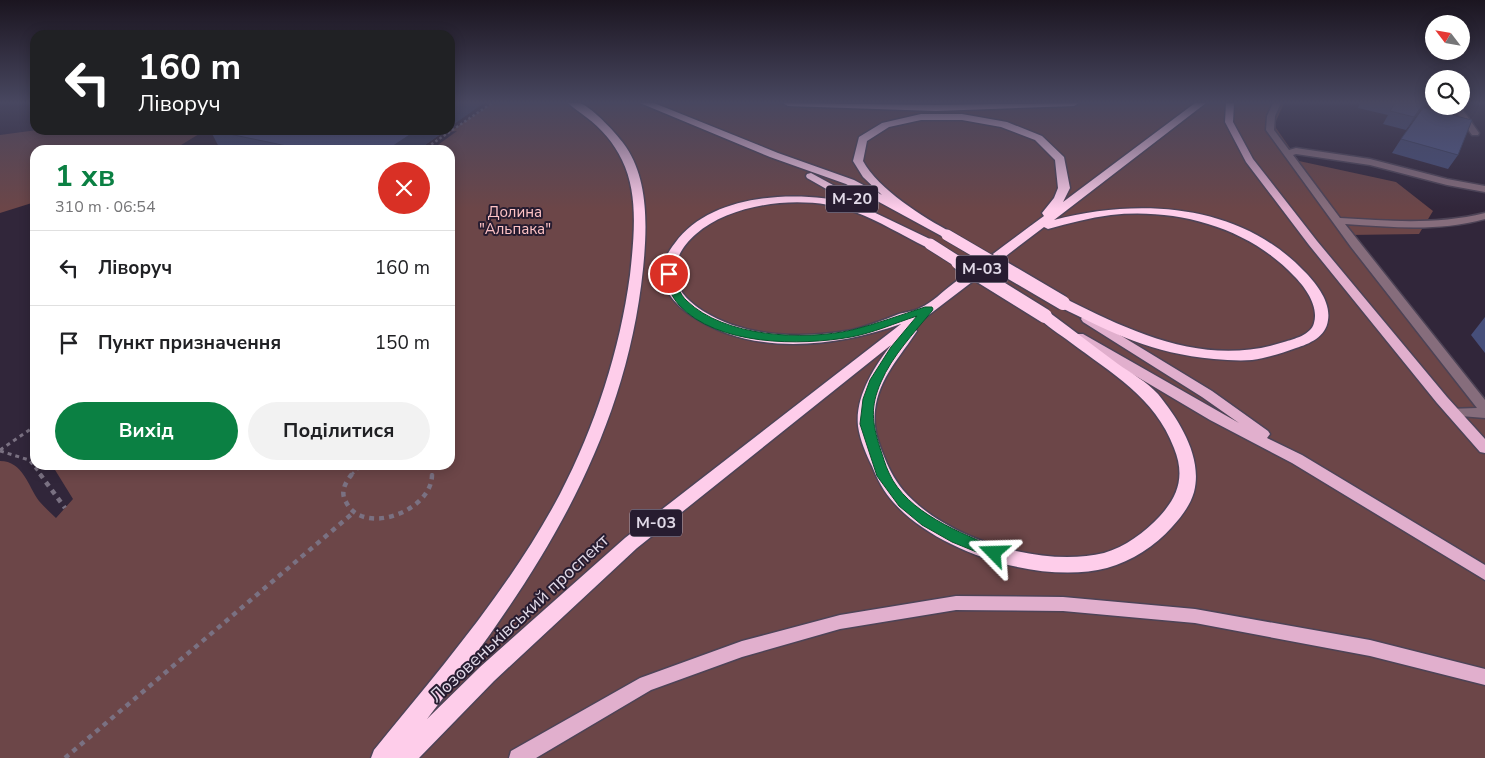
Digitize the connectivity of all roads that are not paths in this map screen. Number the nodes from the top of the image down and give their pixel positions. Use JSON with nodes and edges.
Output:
{"nodes":[{"id":1,"x":614,"y":138,"type":"edge"},
{"id":2,"x":731,"y":138,"type":"edge"},
{"id":3,"x":865,"y":138,"type":"edge"},
{"id":4,"x":1037,"y":138,"type":"edge"},
{"id":5,"x":1155,"y":138,"type":"edge"},
{"id":6,"x":1238,"y":138,"type":"edge"},
{"id":7,"x":1276,"y":138,"type":"edge"},
{"id":8,"x":1289,"y":155,"type":"junction"},
{"id":9,"x":774,"y":156,"type":"junction"},
{"id":10,"x":1485,"y":189,"type":"edge"},
{"id":11,"x":915,"y":216,"type":"junction"},
{"id":12,"x":1485,"y":216,"type":"edge"},
{"id":13,"x":1337,"y":221,"type":"junction"},
{"id":14,"x":1037,"y":228,"type":"junction"},
{"id":15,"x":930,"y":244,"type":"junction"},
{"id":16,"x":1063,"y":303,"type":"junction"},
{"id":17,"x":928,"y":309,"type":"junction"},
{"id":18,"x":1045,"y":316,"type":"junction"},
{"id":19,"x":1485,"y":408,"type":"edge"},
{"id":20,"x":1453,"y":412,"type":"junction"},
{"id":21,"x":1485,"y":413,"type":"edge"},
{"id":22,"x":1485,"y":448,"type":"edge"},
{"id":23,"x":1297,"y":459,"type":"junction"},
{"id":24,"x":1485,"y":573,"type":"edge"},
{"id":25,"x":1485,"y":677,"type":"edge"},
{"id":26,"x":382,"y":758,"type":"edge"},
{"id":27,"x":403,"y":758,"type":"edge"},
{"id":28,"x":518,"y":758,"type":"edge"}],
"edges":[{"from":1,"to":26,"type":"highway"},
{"from":2,"to":9,"type":"highway","number":"М-20"},
{"from":3,"to":11,"type":"highway"},
{"from":4,"to":14,"type":"highway"},
{"from":5,"to":14,"type":"highway","number":"М-03"},
{"from":6,"to":20,"type":"main road"},
{"from":7,"to":8,"type":"lane"},
{"from":8,"to":10,"type":"lane"},
{"from":8,"to":13,"type":"lane"},
{"from":9,"to":11,"type":"highway","number":"М-20"},
{"from":9,"to":15,"type":"highway","number":"М-20"},
{"from":11,"to":16,"type":"highway","number":"М-20","bridge":true},
{"from":12,"to":13,"type":"lane"},
{"from":13,"to":19,"type":"lane"},
{"from":14,"to":16,"type":"highway"},
{"from":14,"to":17,"type":"highway","number":"М-03"},
{"from":15,"to":17,"type":"highway"},
{"from":15,"to":18,"type":"highway","number":"М-20","bridge":true},
{"from":16,"to":23,"type":"main road"},
{"from":17,"to":18,"type":"highway"},
{"from":17,"to":27,"type":"highway","name":"Лозовеньківський проспект","number":"М-03"},
{"from":18,"to":23,"type":"main road"},
{"from":20,"to":21,"type":"lane"},
{"from":20,"to":22,"type":"main road"},
{"from":23,"to":24,"type":"main road"},
{"from":25,"to":28,"type":"main road"}]}
